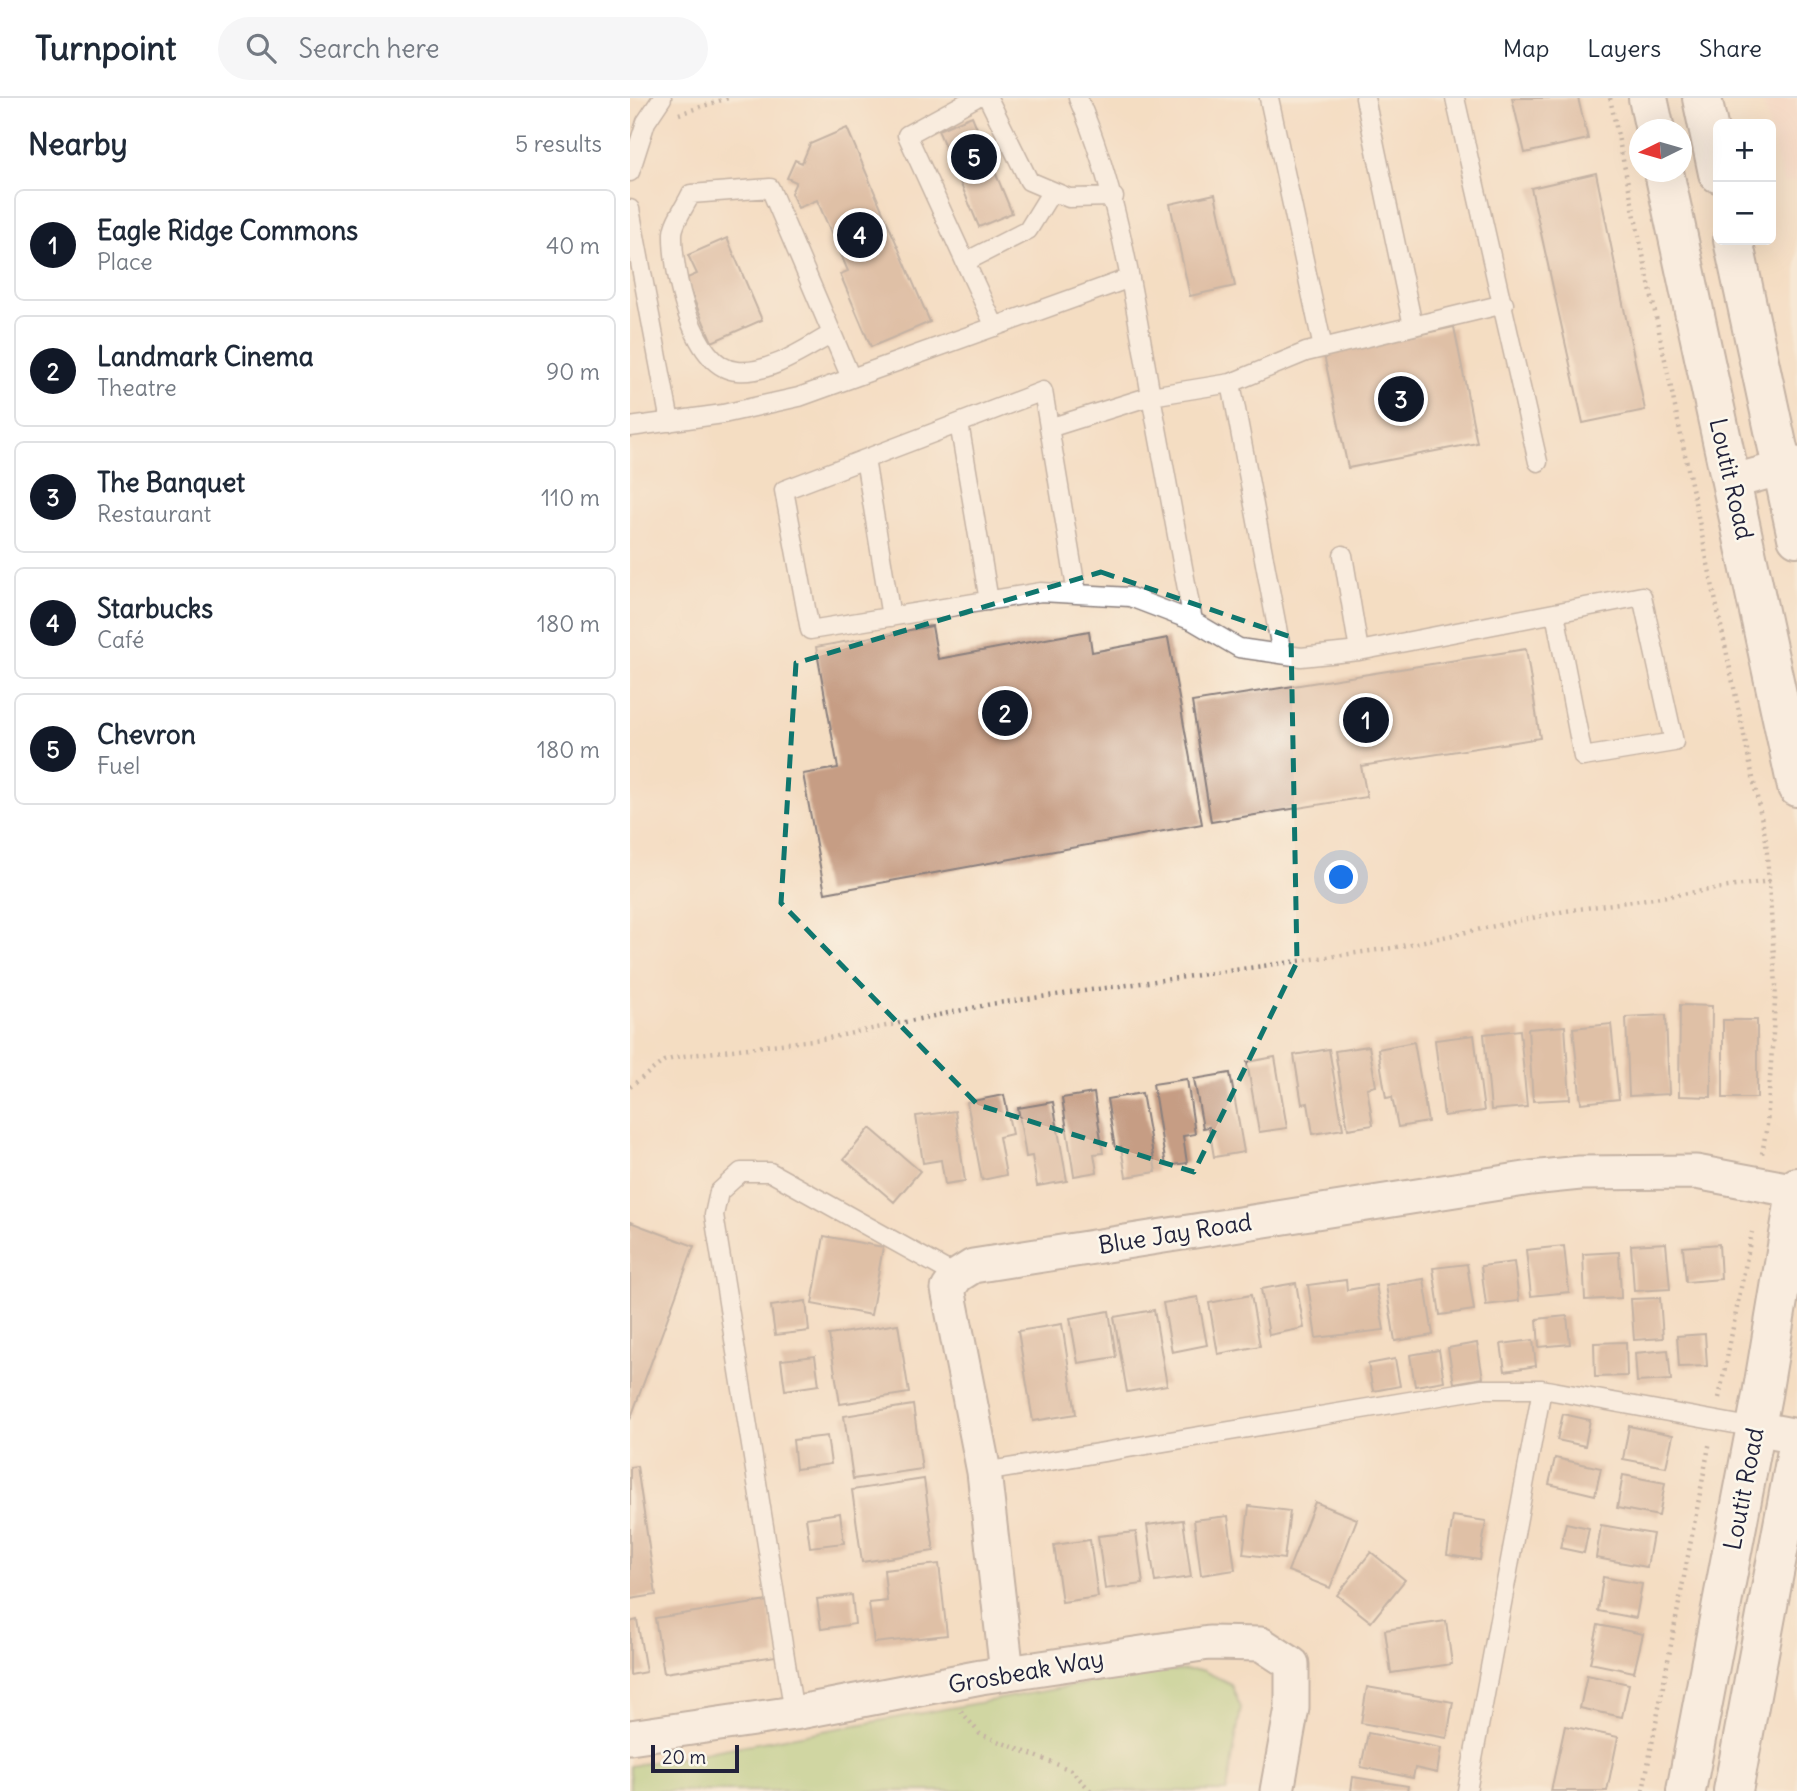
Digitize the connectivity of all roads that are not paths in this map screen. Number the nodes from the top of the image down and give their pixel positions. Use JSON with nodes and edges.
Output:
{"nodes":[{"id":1,"x":662,"y":98,"type":"edge"},
{"id":2,"x":975,"y":98,"type":"edge"},
{"id":3,"x":988,"y":98,"type":"edge"},
{"id":4,"x":1079,"y":98,"type":"edge"},
{"id":5,"x":1269,"y":98,"type":"edge"},
{"id":6,"x":1365,"y":98,"type":"edge"},
{"id":7,"x":1455,"y":98,"type":"edge"},
{"id":8,"x":1648,"y":98,"type":"edge"},
{"id":9,"x":1702,"y":98,"type":"edge"},
{"id":10,"x":1653,"y":119,"type":"edge"},
{"id":11,"x":1713,"y":150,"type":"edge"},
{"id":12,"x":630,"y":172,"type":"edge"},
{"id":13,"x":1666,"y":182,"type":"edge"},
{"id":14,"x":1052,"y":191,"type":"junction"},
{"id":15,"x":1114,"y":197,"type":"junction"},
{"id":16,"x":630,"y":209,"type":"edge"},
{"id":17,"x":1734,"y":245,"type":"edge"},
{"id":18,"x":965,"y":262,"type":"junction"},
{"id":19,"x":1130,"y":278,"type":"junction"},
{"id":20,"x":1504,"y":304,"type":"junction"},
{"id":21,"x":1413,"y":326,"type":"junction"},
{"id":22,"x":995,"y":327,"type":"junction"},
{"id":23,"x":832,"y":334,"type":"junction"},
{"id":24,"x":1323,"y":348,"type":"junction"},
{"id":25,"x":851,"y":378,"type":"junction"},
{"id":26,"x":1231,"y":383,"type":"junction"},
{"id":27,"x":1150,"y":396,"type":"junction"},
{"id":28,"x":670,"y":422,"type":"junction"},
{"id":29,"x":959,"y":423,"type":"junction"},
{"id":30,"x":630,"y":427,"type":"edge"},
{"id":31,"x":1049,"y":428,"type":"junction"},
{"id":32,"x":864,"y":459,"type":"junction"},
{"id":33,"x":1538,"y":462,"type":"dead end"},
{"id":34,"x":1790,"y":466,"type":"edge"},
{"id":35,"x":1731,"y":482,"type":"junction"},
{"id":36,"x":1797,"y":537,"type":"edge"},
{"id":37,"x":1343,"y":555,"type":"dead end"},
{"id":38,"x":1077,"y":594,"type":"junction"},
{"id":39,"x":989,"y":601,"type":"junction"},
{"id":40,"x":1555,"y":613,"type":"junction"},
{"id":41,"x":891,"y":617,"type":"junction"},
{"id":42,"x":1193,"y":621,"type":"junction"},
{"id":43,"x":1359,"y":651,"type":"junction"},
{"id":44,"x":1282,"y":654,"type":"junction"},
{"id":45,"x":1797,"y":787,"type":"edge"},
{"id":46,"x":1797,"y":1189,"type":"edge"},
{"id":47,"x":957,"y":1276,"type":"junction"},
{"id":48,"x":1542,"y":1389,"type":"junction"},
{"id":49,"x":1756,"y":1428,"type":"junction"},
{"id":50,"x":1797,"y":1436,"type":"edge"},
{"id":51,"x":1797,"y":1451,"type":"edge"},
{"id":52,"x":984,"y":1472,"type":"junction"},
{"id":53,"x":1007,"y":1673,"type":"junction"},
{"id":54,"x":794,"y":1713,"type":"junction"},
{"id":55,"x":630,"y":1737,"type":"edge"},
{"id":56,"x":1276,"y":1791,"type":"edge"},
{"id":57,"x":1467,"y":1791,"type":"edge"},
{"id":58,"x":1686,"y":1791,"type":"edge"},
{"id":59,"x":1733,"y":1791,"type":"edge"}],
"edges":[{"from":1,"to":12,"type":"lane"},
{"from":2,"to":18,"type":"lane"},
{"from":3,"to":14,"type":"lane"},
{"from":4,"to":15,"type":"lane"},
{"from":5,"to":24,"type":"lane"},
{"from":6,"to":21,"type":"lane"},
{"from":7,"to":20,"type":"lane"},
{"from":8,"to":10,"type":"street"},
{"from":9,"to":11,"type":"street"},
{"from":13,"to":35,"type":"street","name":"Loutit Road"},
{"from":14,"to":15,"type":"lane"},
{"from":14,"to":18,"type":"lane"},
{"from":15,"to":19,"type":"lane"},
{"from":16,"to":28,"type":"lane"},
{"from":17,"to":34,"type":"street"},
{"from":18,"to":22,"type":"lane"},
{"from":19,"to":22,"type":"lane"},
{"from":19,"to":27,"type":"lane"},
{"from":20,"to":21,"type":"lane"},
{"from":20,"to":33,"type":"lane"},
{"from":21,"to":24,"type":"lane"},
{"from":22,"to":25,"type":"lane"},
{"from":23,"to":23,"type":"lane"},
{"from":23,"to":25,"type":"lane"},
{"from":24,"to":26,"type":"lane"},
{"from":25,"to":28,"type":"lane"},
{"from":26,"to":27,"type":"lane"},
{"from":26,"to":44,"type":"lane"},
{"from":27,"to":31,"type":"lane"},
{"from":27,"to":42,"type":"lane"},
{"from":28,"to":30,"type":"lane"},
{"from":29,"to":31,"type":"lane"},
{"from":29,"to":32,"type":"lane"},
{"from":29,"to":39,"type":"lane"},
{"from":31,"to":38,"type":"lane"},
{"from":32,"to":41,"type":"lane"},
{"from":32,"to":41,"type":"lane"},
{"from":34,"to":35,"type":"street"},
{"from":34,"to":36,"type":"street"},
{"from":35,"to":45,"type":"street","name":"Loutit Road"},
{"from":37,"to":43,"type":"lane"},
{"from":38,"to":39,"type":"lane"},
{"from":38,"to":42,"type":"lane"},
{"from":39,"to":41,"type":"lane"},
{"from":40,"to":40,"type":"lane"},
{"from":40,"to":43,"type":"lane"},
{"from":42,"to":44,"type":"lane"},
{"from":43,"to":44,"type":"lane"},
{"from":46,"to":47,"type":"street","name":"Blue Jay Road"},
{"from":46,"to":49,"type":"street","name":"Loutit Road"},
{"from":47,"to":52,"type":"street"},
{"from":47,"to":54,"type":"lane"},
{"from":48,"to":49,"type":"lane"},
{"from":48,"to":52,"type":"lane"},
{"from":48,"to":57,"type":"lane"},
{"from":49,"to":50,"type":"street"},
{"from":49,"to":58,"type":"street","name":"Loutit Road"},
{"from":51,"to":59,"type":"street","name":"Loutit Road"},
{"from":52,"to":53,"type":"street"},
{"from":53,"to":54,"type":"street","name":"Grosbeak Way"},
{"from":53,"to":56,"type":"street","name":"Grosbeak Way"},
{"from":54,"to":55,"type":"street","name":"Grosbeak Way"}]}
